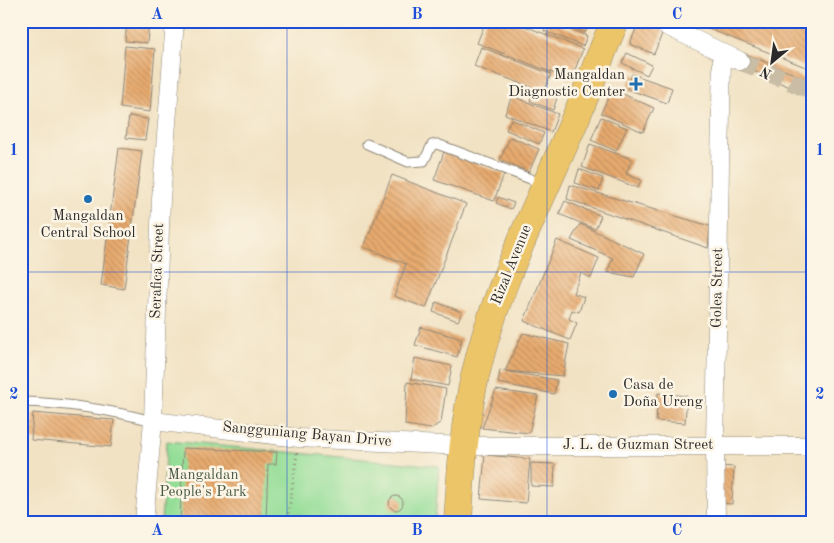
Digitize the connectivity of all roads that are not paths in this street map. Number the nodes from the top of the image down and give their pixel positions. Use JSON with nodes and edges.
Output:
{"nodes":[{"id":1,"x":175,"y":21,"type":"edge"},
{"id":2,"x":615,"y":21,"type":"edge"},
{"id":3,"x":656,"y":21,"type":"edge"},
{"id":4,"x":722,"y":54,"type":"junction"},
{"id":5,"x":740,"y":61,"type":"tunnel mouth"},
{"id":6,"x":367,"y":144,"type":"dead end"},
{"id":7,"x":546,"y":185,"type":"junction"},
{"id":8,"x":21,"y":402,"type":"edge"},
{"id":9,"x":153,"y":421,"type":"junction"},
{"id":10,"x":715,"y":445,"type":"junction"},
{"id":11,"x":462,"y":446,"type":"junction"},
{"id":12,"x":813,"y":446,"type":"edge"},
{"id":13,"x":144,"y":522,"type":"edge"},
{"id":14,"x":458,"y":522,"type":"edge"},
{"id":15,"x":716,"y":522,"type":"edge"}],
"edges":[{"from":1,"to":9,"type":"street","name":"Serafica Street"},
{"from":2,"to":7,"type":"highway","name":"Rizal Avenue"},
{"from":3,"to":4,"type":"street"},
{"from":4,"to":5,"type":"street"},
{"from":4,"to":10,"type":"street","name":"Golea Street"},
{"from":6,"to":7,"type":"lane"},
{"from":7,"to":11,"type":"highway","name":"Rizal Avenue"},
{"from":8,"to":9,"type":"lane"},
{"from":9,"to":11,"type":"street","name":"Sangguniang Bayan Drive"},
{"from":9,"to":13,"type":"street","name":"Serafica Street"},
{"from":10,"to":11,"type":"street","name":"J. L. de Guzman Street"},
{"from":10,"to":12,"type":"street","name":"J. L. de Guzman Street"},
{"from":10,"to":15,"type":"street","name":"Golea Street"},
{"from":11,"to":14,"type":"highway","name":"Rizal Avenue"}]}
